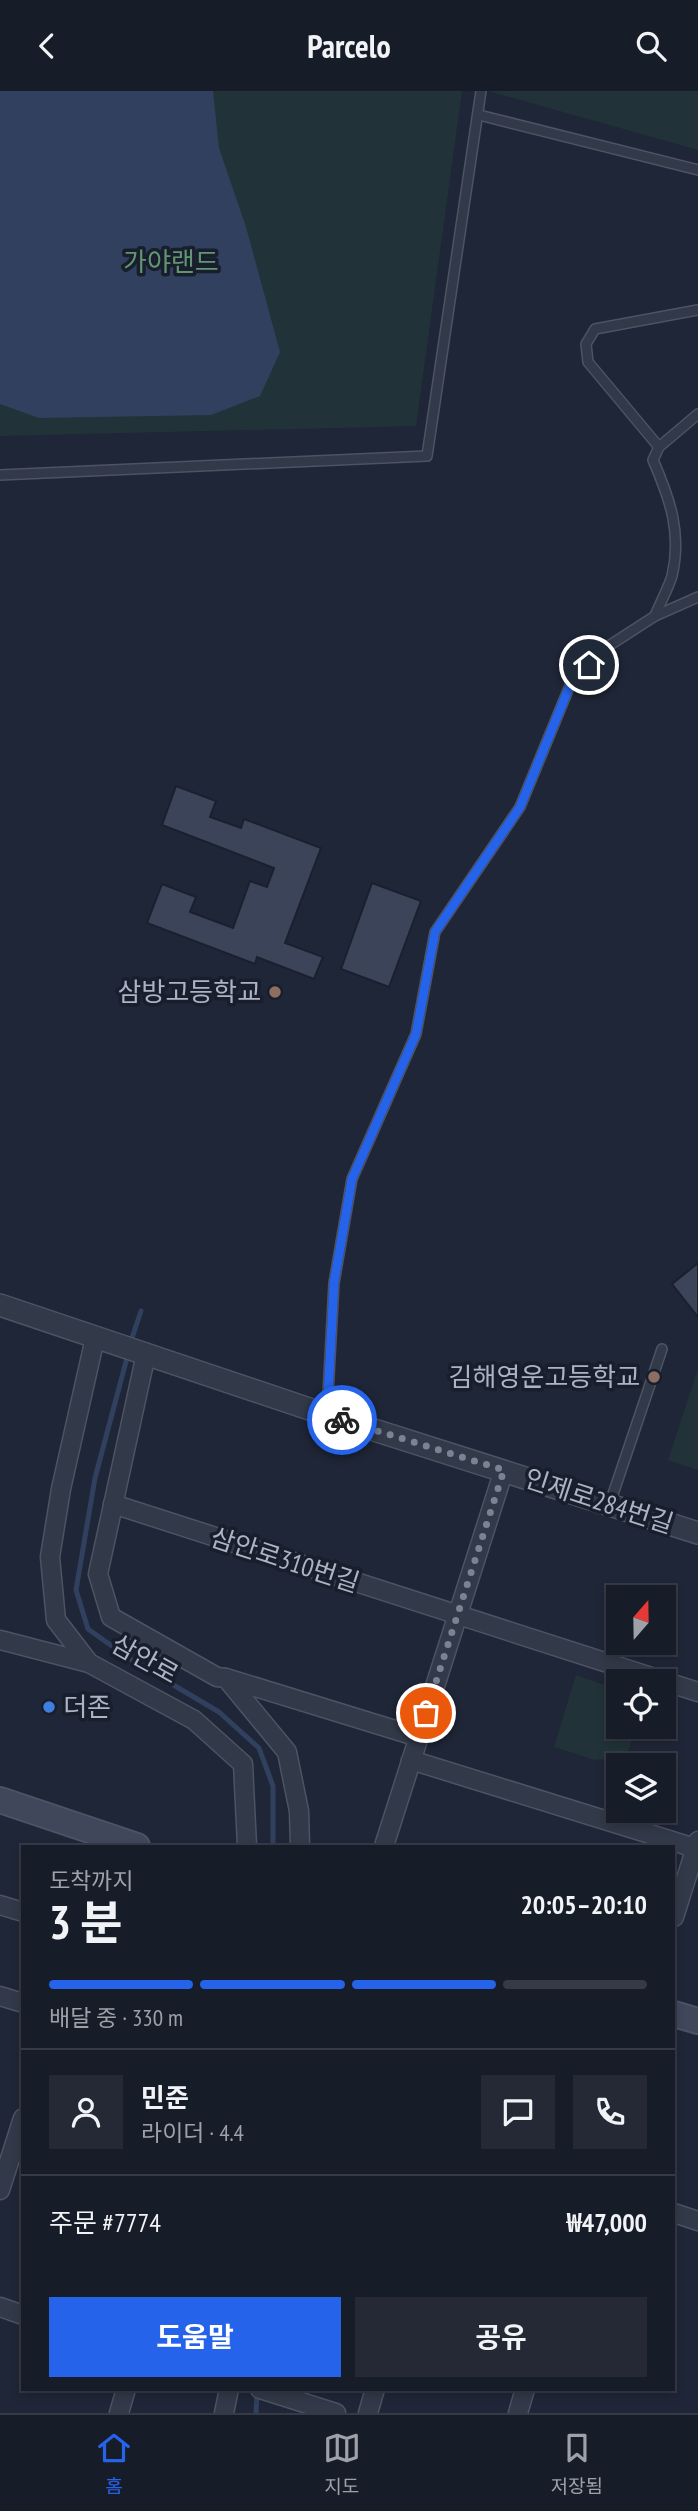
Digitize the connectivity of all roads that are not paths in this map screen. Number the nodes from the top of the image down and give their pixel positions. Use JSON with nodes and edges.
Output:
{"nodes":[{"id":1,"x":481,"y":91,"type":"edge"},
{"id":2,"x":479,"y":115,"type":"junction"},
{"id":3,"x":698,"y":170,"type":"edge"},
{"id":4,"x":698,"y":310,"type":"edge"},
{"id":5,"x":698,"y":414,"type":"edge"},
{"id":6,"x":659,"y":447,"type":"junction"},
{"id":7,"x":0,"y":475,"type":"edge"},
{"id":8,"x":698,"y":597,"type":"edge"},
{"id":9,"x":655,"y":616,"type":"junction"},
{"id":10,"x":0,"y":1305,"type":"edge"},
{"id":11,"x":102,"y":1340,"type":"junction"},
{"id":12,"x":662,"y":1349,"type":"dead end"},
{"id":13,"x":143,"y":1354,"type":"junction"},
{"id":14,"x":327,"y":1415,"type":"junction"},
{"id":15,"x":504,"y":1470,"type":"junction"},
{"id":16,"x":113,"y":1504,"type":"junction"},
{"id":17,"x":609,"y":1505,"type":"junction"},
{"id":18,"x":698,"y":1533,"type":"edge"},
{"id":19,"x":457,"y":1616,"type":"junction"},
{"id":20,"x":0,"y":1640,"type":"edge"},
{"id":21,"x":89,"y":1663,"type":"junction"},
{"id":22,"x":226,"y":1678,"type":"junction"},
{"id":23,"x":698,"y":1692,"type":"edge"},
{"id":24,"x":418,"y":1737,"type":"junction"},
{"id":25,"x":411,"y":1760,"type":"junction"},
{"id":26,"x":0,"y":1800,"type":"edge"},
{"id":27,"x":134,"y":1845,"type":"edge"},
{"id":28,"x":247,"y":1845,"type":"edge"},
{"id":29,"x":300,"y":1845,"type":"edge"},
{"id":30,"x":384,"y":1845,"type":"edge"},
{"id":31,"x":697,"y":1846,"type":"edge"},
{"id":32,"x":0,"y":1905,"type":"edge"},
{"id":33,"x":21,"y":1911,"type":"edge"},
{"id":34,"x":675,"y":1914,"type":"edge"},
{"id":35,"x":0,"y":1996,"type":"edge"},
{"id":36,"x":21,"y":2002,"type":"edge"},
{"id":37,"x":675,"y":2014,"type":"edge"},
{"id":38,"x":698,"y":2021,"type":"edge"},
{"id":39,"x":21,"y":2124,"type":"edge"},
{"id":40,"x":0,"y":2190,"type":"edge"},
{"id":41,"x":675,"y":2213,"type":"edge"},
{"id":42,"x":698,"y":2221,"type":"edge"},
{"id":43,"x":0,"y":2307,"type":"edge"},
{"id":44,"x":21,"y":2314,"type":"edge"},
{"id":45,"x":125,"y":2391,"type":"edge"},
{"id":46,"x":229,"y":2391,"type":"edge"},
{"id":47,"x":374,"y":2391,"type":"edge"},
{"id":48,"x":524,"y":2391,"type":"edge"},
{"id":49,"x":276,"y":2396,"type":"edge"},
{"id":50,"x":119,"y":2413,"type":"edge"},
{"id":51,"x":224,"y":2413,"type":"edge"},
{"id":52,"x":336,"y":2413,"type":"edge"},
{"id":53,"x":368,"y":2413,"type":"edge"},
{"id":54,"x":518,"y":2413,"type":"edge"}],
"edges":[{"from":1,"to":2,"type":"lane"},
{"from":2,"to":3,"type":"lane"},
{"from":2,"to":7,"type":"lane"},
{"from":4,"to":6,"type":"lane"},
{"from":5,"to":6,"type":"lane"},
{"from":6,"to":9,"type":"lane"},
{"from":8,"to":9,"type":"lane"},
{"from":9,"to":14,"type":"lane"},
{"from":10,"to":11,"type":"street"},
{"from":11,"to":13,"type":"street","name":"인제로284번길"},
{"from":11,"to":21,"type":"street","name":"삼안로"},
{"from":12,"to":17,"type":"lane"},
{"from":13,"to":14,"type":"street","name":"인제로284번길"},
{"from":13,"to":16,"type":"street","name":"삼안로"},
{"from":14,"to":15,"type":"street","name":"인제로284번길"},
{"from":15,"to":17,"type":"street","name":"인제로284번길"},
{"from":15,"to":19,"type":"street"},
{"from":16,"to":19,"type":"street","name":"삼안로310번길"},
{"from":16,"to":22,"type":"street","name":"삼안로"},
{"from":17,"to":18,"type":"street","name":"인제로284번길"},
{"from":19,"to":23,"type":"street","name":"삼안로310번길"},
{"from":19,"to":24,"type":"street"},
{"from":20,"to":21,"type":"street"},
{"from":21,"to":28,"type":"street","name":"삼안로"},
{"from":22,"to":24,"type":"street"},
{"from":22,"to":29,"type":"street","name":"삼안로"},
{"from":24,"to":25,"type":"street"},
{"from":25,"to":30,"type":"street"},
{"from":25,"to":31,"type":"street"},
{"from":26,"to":27,"type":"main road"},
{"from":31,"to":34,"type":"street"},
{"from":32,"to":33,"type":"street"},
{"from":35,"to":36,"type":"street"},
{"from":37,"to":38,"type":"main road"},
{"from":39,"to":40,"type":"street"},
{"from":41,"to":42,"type":"street"},
{"from":43,"to":44,"type":"street"},
{"from":45,"to":50,"type":"street"},
{"from":46,"to":51,"type":"street"},
{"from":47,"to":53,"type":"street"},
{"from":48,"to":54,"type":"street"},
{"from":49,"to":52,"type":"street"}]}
